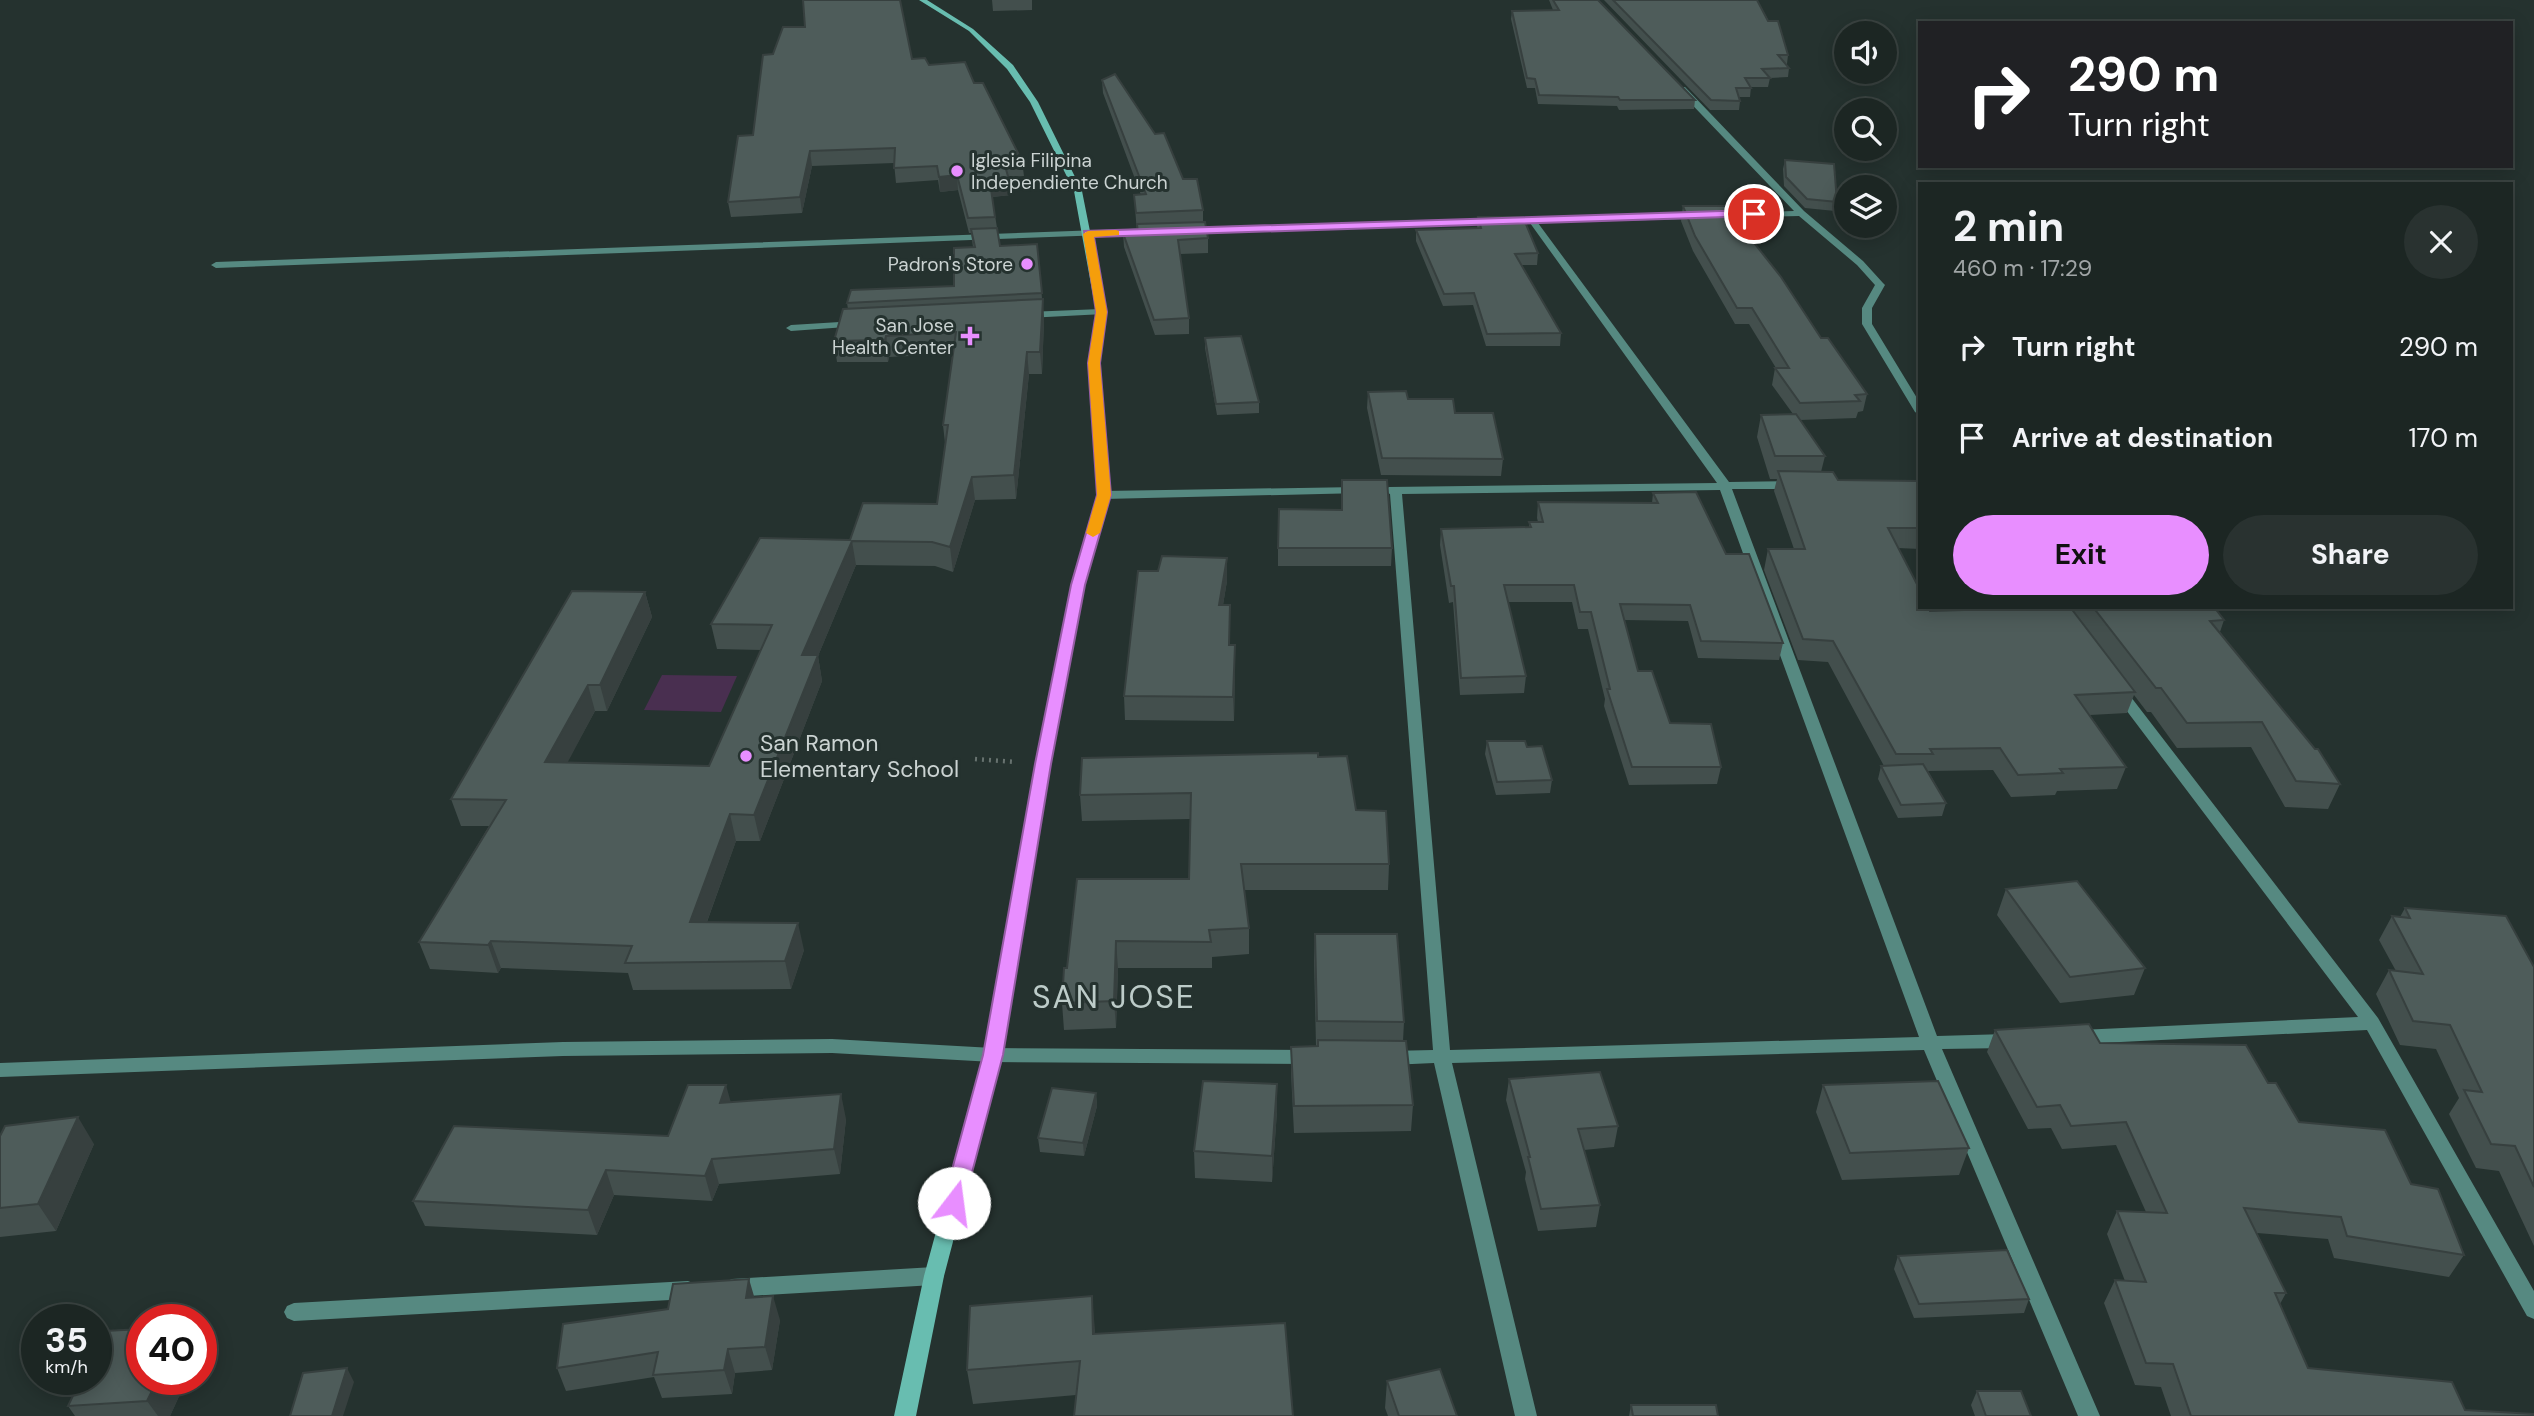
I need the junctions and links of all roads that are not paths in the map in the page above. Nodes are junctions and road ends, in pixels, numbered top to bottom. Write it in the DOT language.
graph roads {
  1 [pos="922,0"];
  2 [pos="1677,84"];
  3 [pos="1801,213"];
  4 [pos="1531,219"];
  5 [pos="1185,230"];
  6 [pos="1171,231"];
  7 [pos="1088,234"];
  8 [pos="216,265"];
  9 [pos="1101,312"];
  10 [pos="1020,316"];
  11 [pos="872,324"];
  12 [pos="791,328"];
  13 [pos="1918,409"];
  14 [pos="1724,484"];
  15 [pos="1808,485"];
  16 [pos="1368,491"];
  17 [pos="1104,495"];
  18 [pos="2106,673"];
  19 [pos="2372,1023"];
  20 [pos="2069,1038"];
  21 [pos="2027,1040"];
  22 [pos="1931,1045"];
  23 [pos="993,1055"];
  24 [pos="1333,1058"];
  25 [pos="1374,1058"];
  26 [pos="1442,1058"];
  27 [pos="0,1070"];
  28 [pos="934,1276"];
  29 [pos="2534,1310"];
  30 [pos="294,1312"];
  31 [pos="905,1416"];
  32 [pos="1526,1416"];
  33 [pos="2089,1416"];
  1 -- 7 [label="street"];
  2 -- 3 [label="street"];
  3 -- 4 [label="street"];
  3 -- 13 [label="street"];
  4 -- 5 [label="street"];
  4 -- 14 [label="street"];
  6 -- 7 [label="street"];
  7 -- 8 [label="street"];
  7 -- 9 [label="street"];
  9 -- 10 [label="street"];
  9 -- 17 [label="street"];
  11 -- 12 [label="street"];
  14 -- 15 [label="street"];
  14 -- 22 [label="street"];
  14 -- 26 [label="street"];
  16 -- 17 [label="street"];
  17 -- 23 [label="street"];
  18 -- 19 [label="street"];
  19 -- 20 [label="street"];
  19 -- 29 [label="street"];
  21 -- 22 [label="street"];
  22 -- 26 [label="street"];
  22 -- 33 [label="street"];
  23 -- 24 [label="street"];
  23 -- 27 [label="street"];
  23 -- 28 [label="street"];
  25 -- 26 [label="street"];
  26 -- 32 [label="street"];
  28 -- 30 [label="street"];
  28 -- 31 [label="street"];
}
